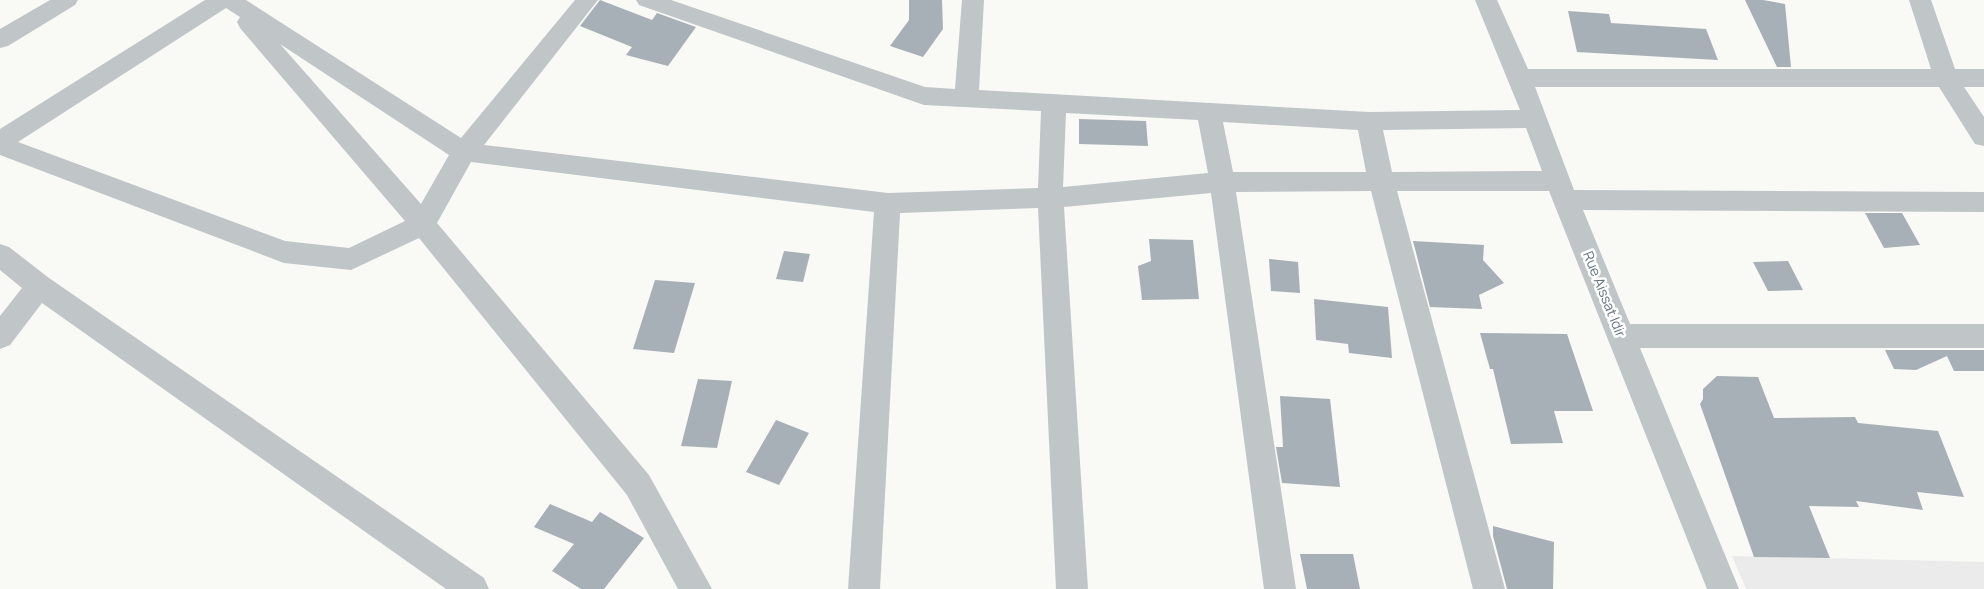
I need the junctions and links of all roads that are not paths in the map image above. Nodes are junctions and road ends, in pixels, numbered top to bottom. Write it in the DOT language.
graph roads {
  1 [pos="67,0"];
  2 [pos="222,0"];
  3 [pos="230,0"];
  4 [pos="587,0"];
  5 [pos="647,0"];
  6 [pos="973,0"];
  7 [pos="1486,0"];
  8 [pos="1920,0"];
  9 [pos="0,40"];
  10 [pos="1520,78"];
  11 [pos="1946,78"];
  12 [pos="1984,78"];
  13 [pos="966,99"];
  14 [pos="1054,104"];
  15 [pos="1209,113"];
  16 [pos="1535,120"];
  17 [pos="1369,121"];
  18 [pos="1984,136"];
  19 [pos="0,141"];
  20 [pos="0,145"];
  21 [pos="464,152"];
  22 [pos="1381,181"];
  23 [pos="1222,182"];
  24 [pos="1563,190"];
  25 [pos="1050,198"];
  26 [pos="1984,202"];
  27 [pos="888,203"];
  28 [pos="423,224"];
  29 [pos="0,255"];
  30 [pos="39,286"];
  31 [pos="1622,336"];
  32 [pos="1984,336"];
  33 [pos="0,337"];
  34 [pos="473,589"];
  35 [pos="696,589"];
  36 [pos="864,589"];
  37 [pos="1072,589"];
  38 [pos="1280,589"];
  39 [pos="1489,589"];
  40 [pos="1723,589"];
  1 -- 9 [label="street"];
  2 -- 19 [label="street"];
  3 -- 21 [label="street"];
  3 -- 28 [label="street"];
  4 -- 21 [label="street"];
  5 -- 13 [label="street"];
  6 -- 13 [label="street"];
  7 -- 10 [label="street, Rue Aissat Idir"];
  8 -- 11 [label="street"];
  10 -- 11 [label="street"];
  10 -- 16 [label="street, Rue Aissat Idir"];
  11 -- 12 [label="street"];
  11 -- 18 [label="street"];
  13 -- 14 [label="street"];
  14 -- 15 [label="street"];
  14 -- 25 [label="street"];
  15 -- 17 [label="street"];
  15 -- 23 [label="street"];
  16 -- 17 [label="street"];
  16 -- 24 [label="street, Rue Aissat Idir"];
  17 -- 22 [label="street"];
  20 -- 28 [label="street"];
  21 -- 27 [label="street"];
  21 -- 28 [label="street"];
  22 -- 23 [label="street"];
  22 -- 24 [label="street"];
  22 -- 39 [label="street"];
  23 -- 25 [label="street"];
  23 -- 38 [label="street"];
  24 -- 26 [label="street"];
  24 -- 31 [label="street, Rue Aissat Idir"];
  25 -- 27 [label="street"];
  25 -- 37 [label="street"];
  27 -- 36 [label="street"];
  28 -- 35 [label="street"];
  29 -- 30 [label="street"];
  30 -- 33 [label="street"];
  30 -- 34 [label="street"];
  31 -- 32 [label="street"];
  31 -- 40 [label="street, Rue Aissat Idir"];
}
